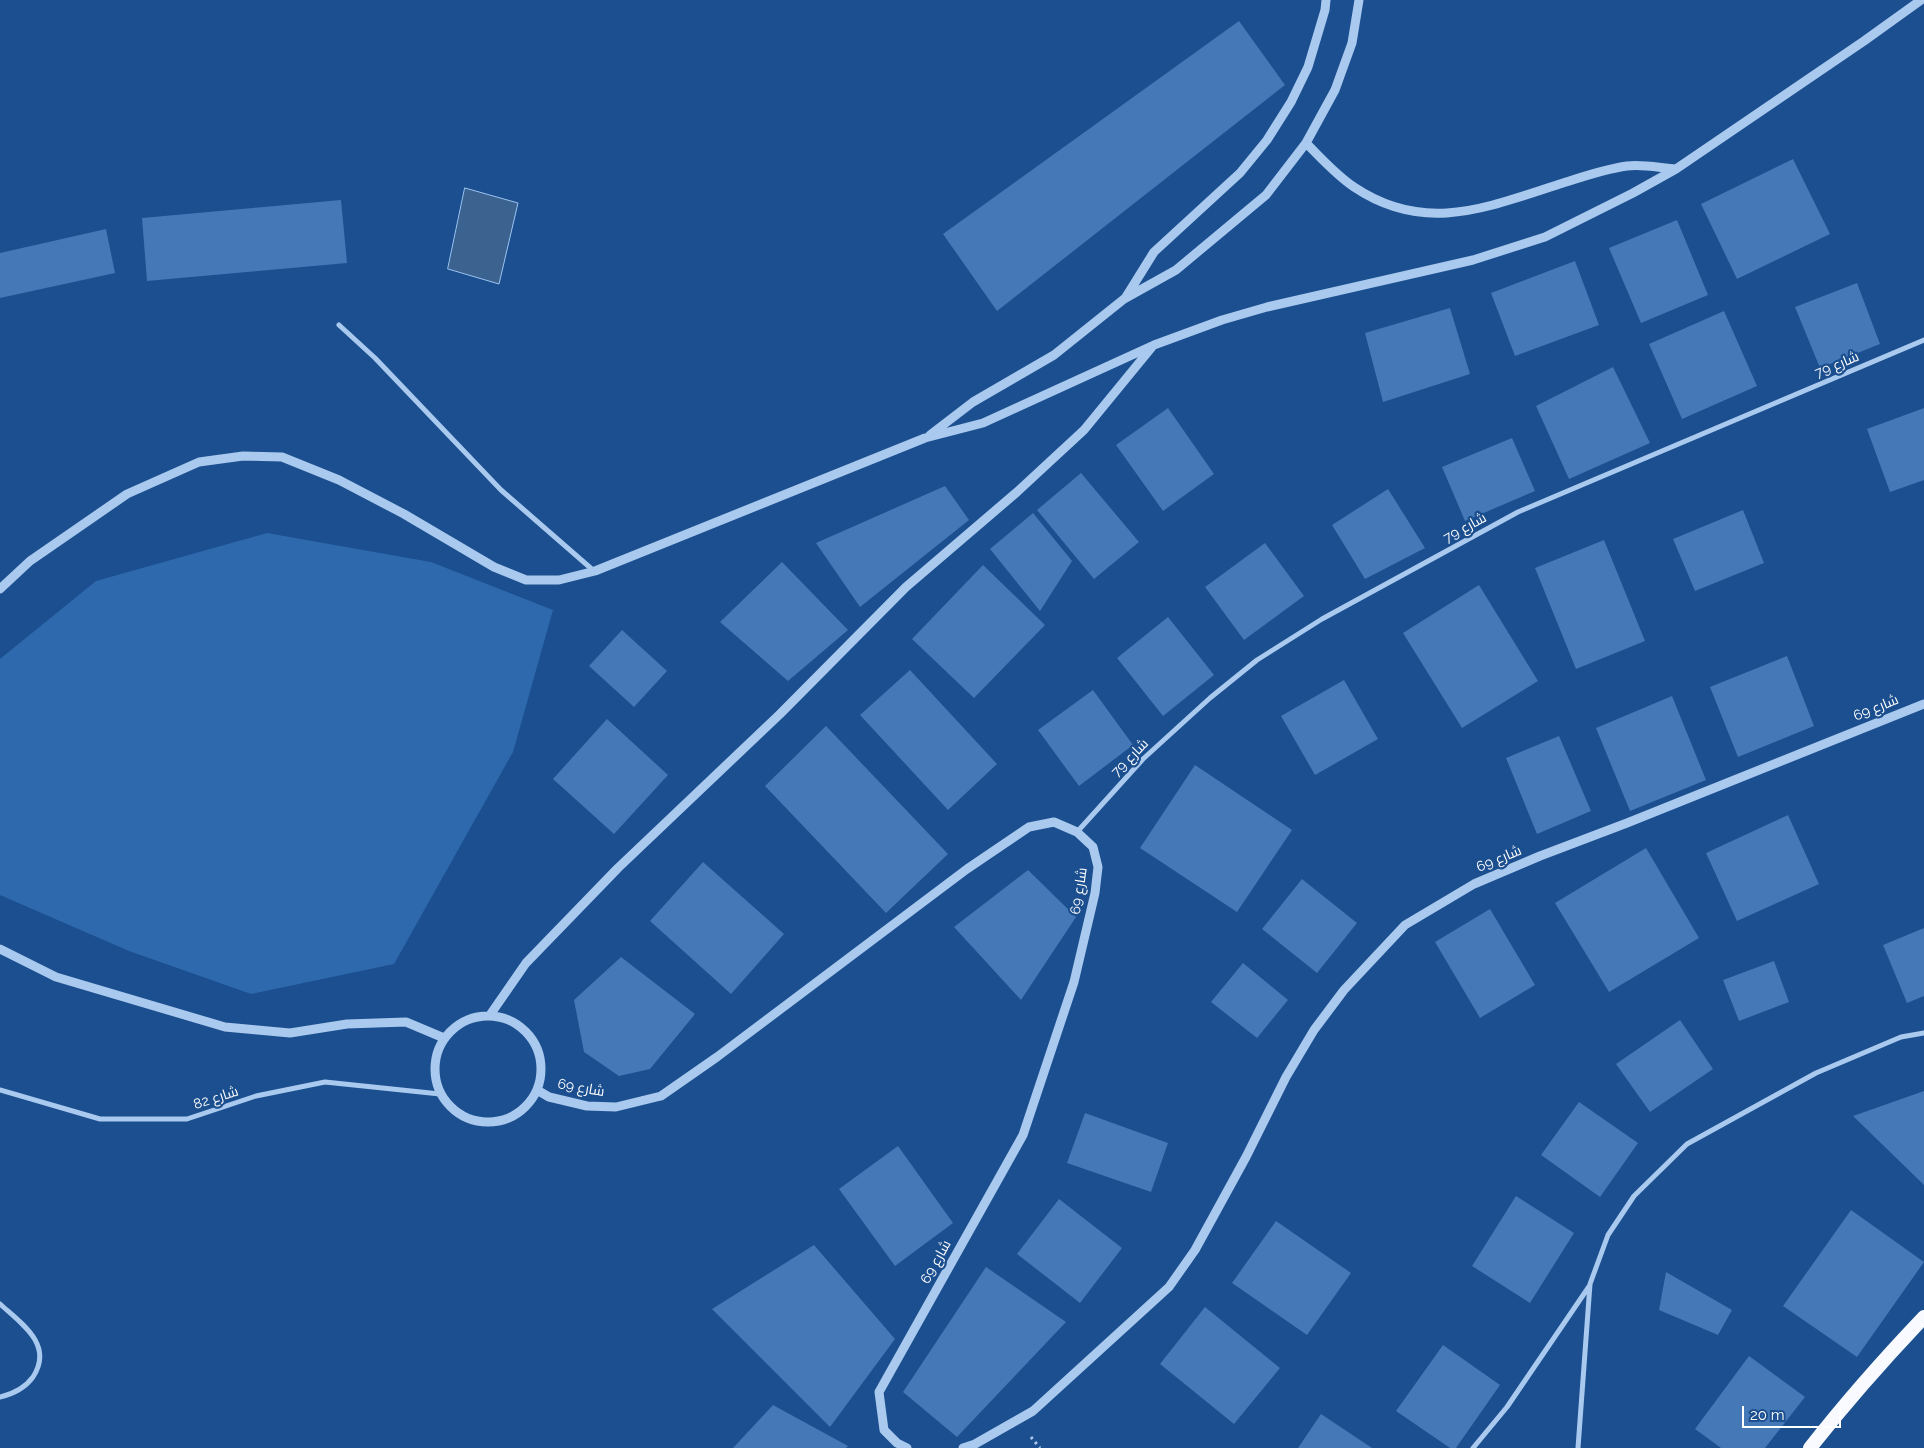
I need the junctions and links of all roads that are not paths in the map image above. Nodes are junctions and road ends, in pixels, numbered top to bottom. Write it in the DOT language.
graph roads {
  1 [pos="1326,0"];
  2 [pos="1359,0"];
  3 [pos="1921,0"];
  4 [pos="1306,143"];
  5 [pos="1676,169"];
  6 [pos="1124,300"];
  7 [pos="339,325"];
  8 [pos="1924,340"];
  9 [pos="1154,345"];
  10 [pos="925,438"];
  11 [pos="595,571"];
  12 [pos="0,589"];
  13 [pos="1924,704"];
  14 [pos="1077,832"];
  15 [pos="0,949"];
  16 [pos="490,1016"];
  17 [pos="1924,1033"];
  18 [pos="444,1038"];
  19 [pos="0,1090"];
  20 [pos="537,1090"];
  21 [pos="440,1094"];
  22 [pos="1590,1284"];
  23 [pos="0,1304"];
  24 [pos="1924,1317"];
  25 [pos="0,1396"];
  26 [pos="907,1448"];
  27 [pos="963,1448"];
  28 [pos="1473,1448"];
  29 [pos="1578,1448"];
  30 [pos="1810,1448"];
  1 -- 6 [label="street"];
  2 -- 4 [label="street"];
  3 -- 5 [label="street"];
  4 -- 5 [label="street"];
  4 -- 6 [label="street"];
  5 -- 9 [label="street"];
  6 -- 10 [label="street"];
  7 -- 11 [label="street"];
  8 -- 14 [label="street, شارع 79"];
  9 -- 10 [label="street"];
  9 -- 16 [label="street"];
  10 -- 11 [label="street"];
  11 -- 12 [label="street"];
  13 -- 27 [label="street, شارع 69"];
  14 -- 20 [label="street, شارع 69"];
  14 -- 26 [label="street, شارع 69"];
  15 -- 18 [label="street"];
  16 -- 18 [label="street"];
  16 -- 20 [label="street"];
  17 -- 22 [label="street"];
  18 -- 21 [label="street"];
  19 -- 21 [label="street, شارع 82"];
  20 -- 21 [label="street"];
  22 -- 28 [label="street"];
  22 -- 29 [label="street"];
  23 -- 25 [label="street"];
  24 -- 30 [label="highway"];
}
